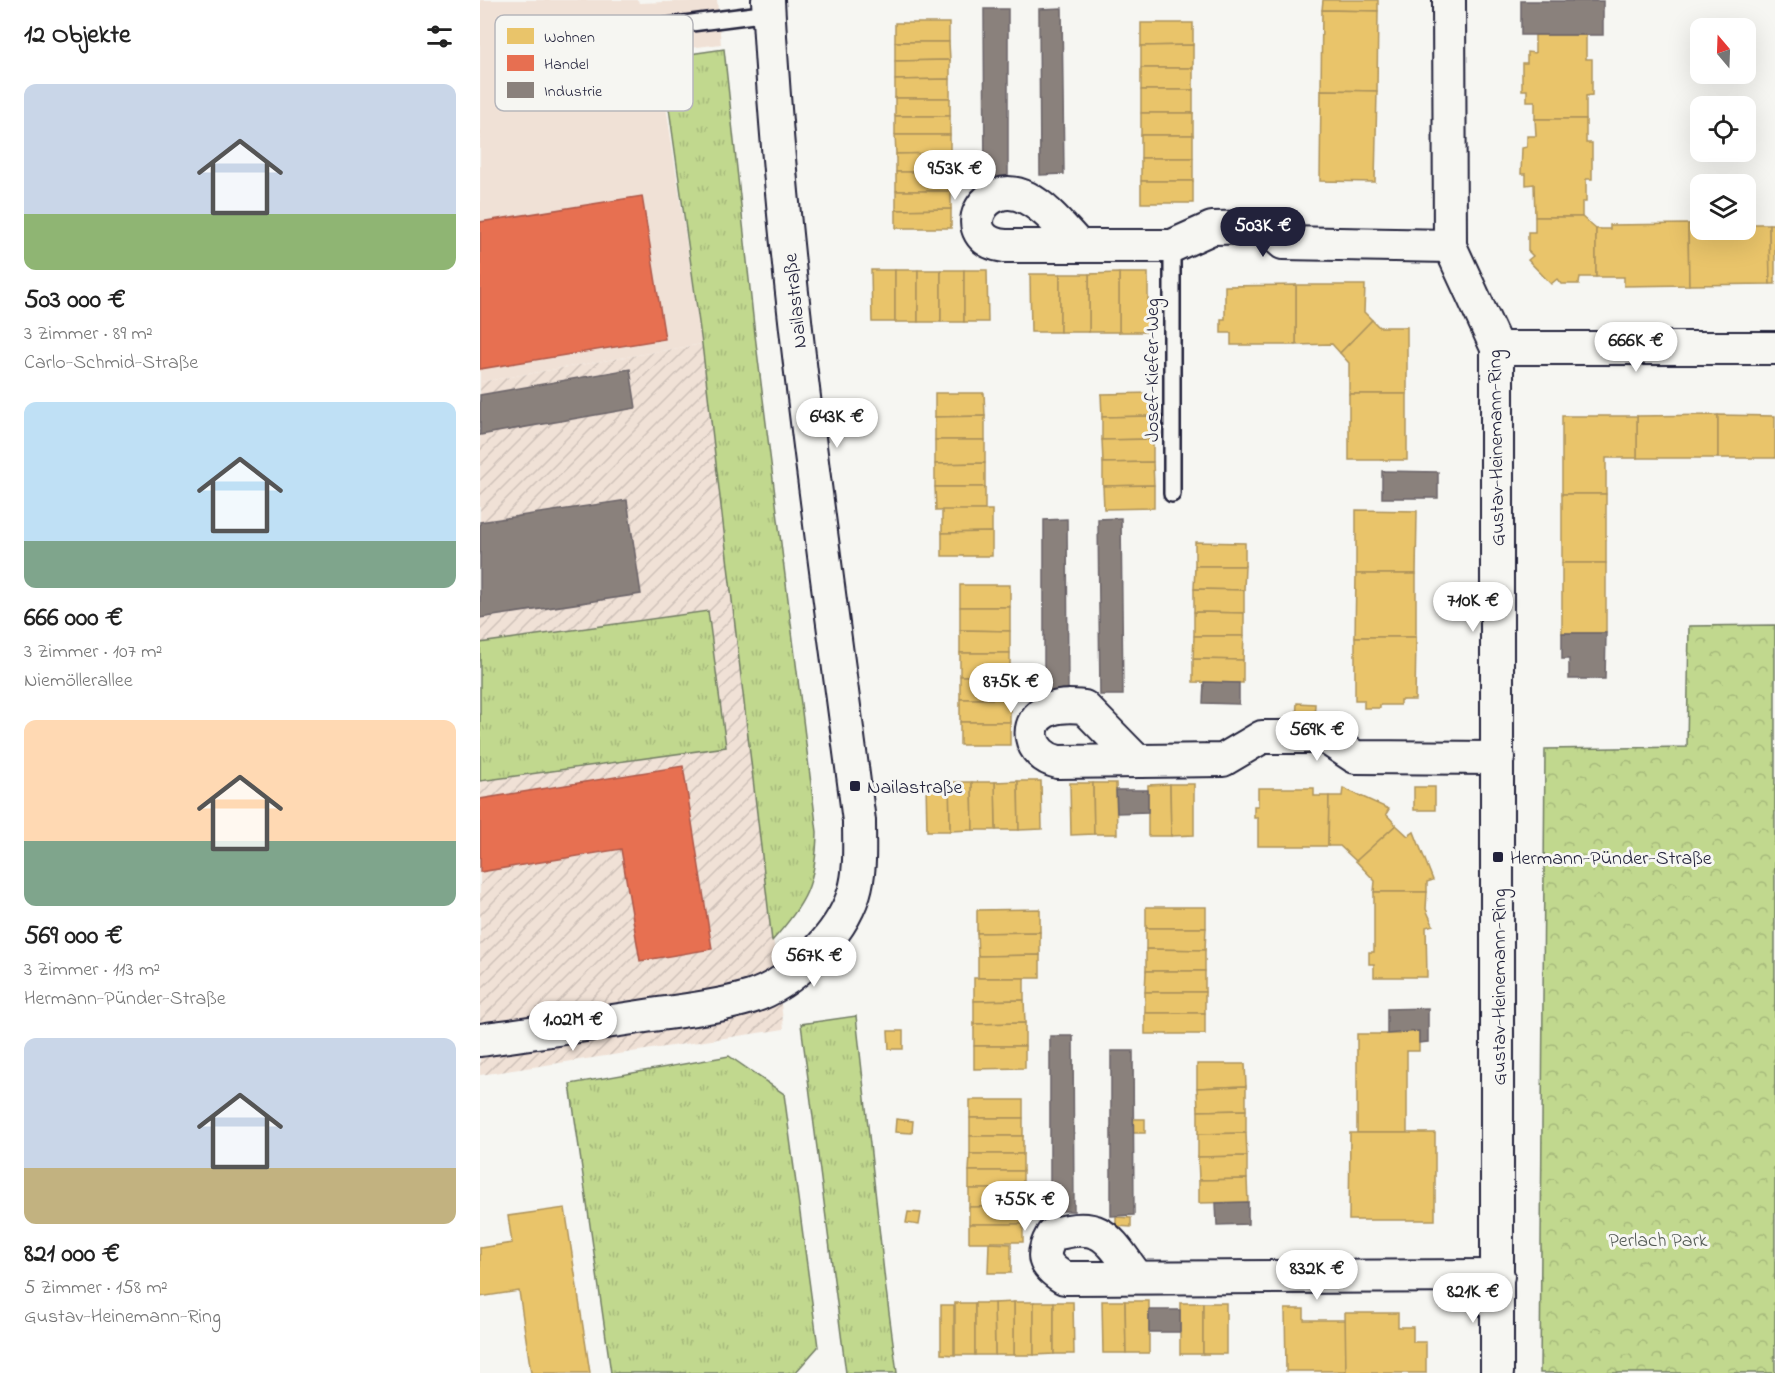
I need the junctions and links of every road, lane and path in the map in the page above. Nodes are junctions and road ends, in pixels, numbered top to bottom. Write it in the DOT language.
graph roads {
  1 [pos="1449,0"];
  2 [pos="769,7"];
  3 [pos="693,20"];
  4 [pos="1079,246"];
  5 [pos="1172,246"];
  6 [pos="1450,246"];
  7 [pos="1497,348"];
  8 [pos="1775,348"];
  9 [pos="1172,494"];
  10 [pos="1498,758"];
  11 [pos="1137,761"];
  12 [pos="480,1040"];
  13 [pos="1498,1276"];
  14 [pos="1137,1277"];
  15 [pos="1497,1373"];
  1 -- 6 [label="street, Gustav-Heinemann-Ring"];
  2 -- 3 [label="lane"];
  2 -- 12 [label="street, Nailastraße"];
  4 -- 5 [label="street"];
  5 -- 6 [label="street"];
  5 -- 9 [label="lane, Josef-Kiefer-Weg"];
  6 -- 7 [label="street, Gustav-Heinemann-Ring"];
  7 -- 8 [label="street"];
  7 -- 10 [label="street, Gustav-Heinemann-Ring"];
  10 -- 11 [label="street"];
  10 -- 13 [label="street, Gustav-Heinemann-Ring"];
  13 -- 14 [label="street"];
  13 -- 15 [label="street, Gustav-Heinemann-Ring"];
}
